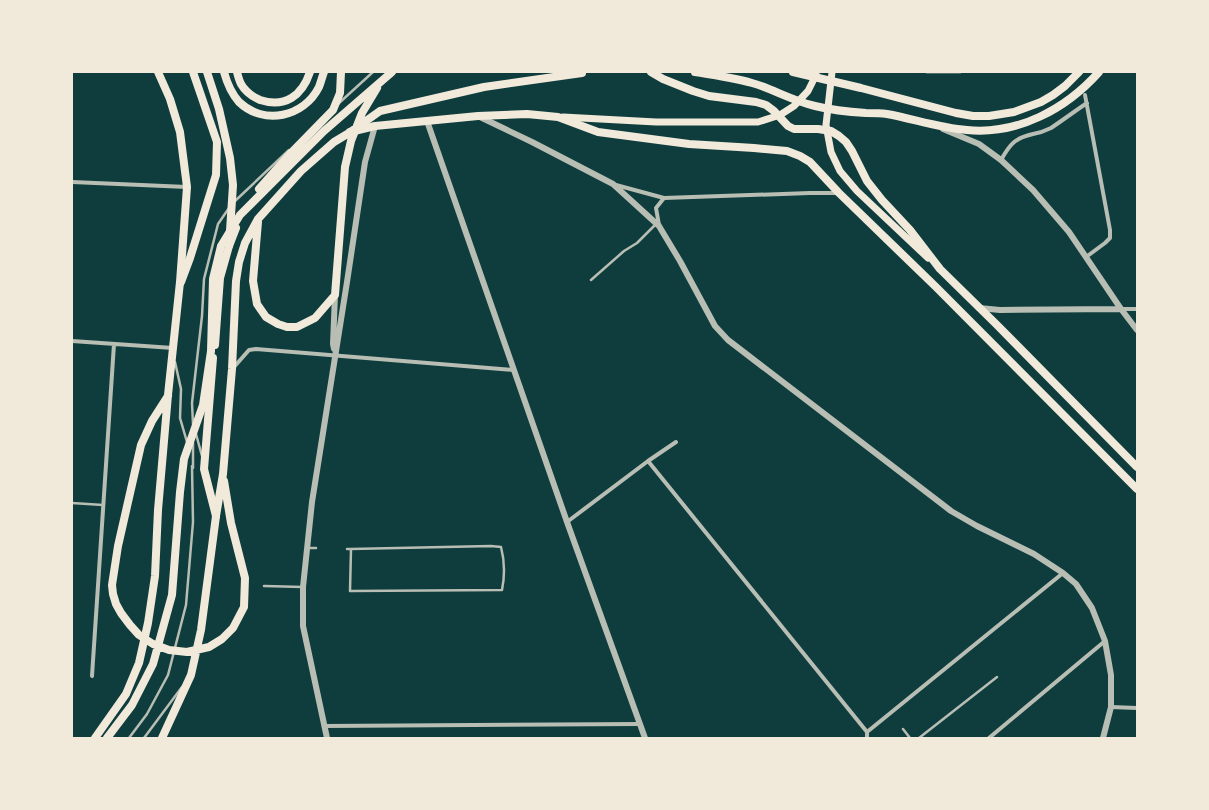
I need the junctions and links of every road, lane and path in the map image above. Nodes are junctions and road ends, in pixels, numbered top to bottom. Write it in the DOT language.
graph roads {
  1 [pos="158,72"];
  2 [pos="193,72"];
  3 [pos="207,72"];
  4 [pos="224,72"];
  5 [pos="237,72"];
  6 [pos="310,72"];
  7 [pos="324,72"];
  8 [pos="341,72"];
  9 [pos="373,72"];
  10 [pos="392,72"];
  11 [pos="574,72"];
  12 [pos="582,72"];
  13 [pos="586,72"];
  14 [pos="651,72"];
  15 [pos="695,72"];
  16 [pos="793,72"];
  17 [pos="816,72"];
  18 [pos="832,72"];
  19 [pos="1079,72"];
  20 [pos="1099,72"];
  21 [pos="381,82"];
  22 [pos="1085,95"];
  23 [pos="1087,102"];
  24 [pos="478,116"];
  25 [pos="558,117"];
  26 [pos="428,121"];
  27 [pos="934,125"];
  28 [pos="375,126"];
  29 [pos="350,133"];
  30 [pos="1001,160"];
  31 [pos="72,182"];
  32 [pos="613,184"];
  33 [pos="187,187"];
  34 [pos="839,193"];
  35 [pos="664,198"];
  36 [pos="258,219"];
  37 [pos="658,225"];
  38 [pos="229,246"];
  39 [pos="1086,257"];
  40 [pos="940,269"];
  41 [pos="591,280"];
  42 [pos="180,282"];
  43 [pos="335,295"];
  44 [pos="979,308"];
  45 [pos="1121,309"];
  46 [pos="1137,309"];
  47 [pos="1137,330"];
  48 [pos="72,341"];
  49 [pos="114,344"];
  50 [pos="174,352"];
  51 [pos="335,356"];
  52 [pos="232,369"];
  53 [pos="514,370"];
  54 [pos="168,395"];
  55 [pos="193,422"];
  56 [pos="676,442"];
  57 [pos="648,461"];
  58 [pos="1137,467"];
  59 [pos="193,468"];
  60 [pos="204,468"];
  61 [pos="223,474"];
  62 [pos="1137,489"];
  63 [pos="72,502"];
  64 [pos="103,506"];
  65 [pos="216,516"];
  66 [pos="567,522"];
  67 [pos="307,548"];
  68 [pos="316,548"];
  69 [pos="349,549"];
  70 [pos="1063,573"];
  71 [pos="264,586"];
  72 [pos="303,587"];
  73 [pos="1106,641"];
  74 [pos="191,675"];
  75 [pos="92,676"];
  76 [pos="997,677"];
  77 [pos="1111,707"];
  78 [pos="1137,708"];
  79 [pos="640,724"];
  80 [pos="324,726"];
  81 [pos="903,729"];
  82 [pos="867,732"];
  83 [pos="96,736"];
  84 [pos="90,738"];
  85 [pos="107,738"];
  86 [pos="129,738"];
  87 [pos="144,738"];
  88 [pos="162,738"];
  89 [pos="327,738"];
  90 [pos="645,738"];
  91 [pos="867,738"];
  92 [pos="910,738"];
  93 [pos="919,738"];
  94 [pos="989,738"];
  95 [pos="1103,738"];
  1 -- 33 [label="main road"];
  2 -- 42 [label="main road"];
  3 -- 38 [label="main road"];
  4 -- 7 [label="main road"];
  5 -- 6 [label="main road"];
  8 -- 38 [label="main road"];
  9 -- 55 [label="lane"];
  10 -- 21 [label="main road"];
  11 -- 12 [label="main road"];
  12 -- 13 [label="main road"];
  12 -- 29 [label="main road"];
  14 -- 40 [label="main road"];
  15 -- 27 [label="main road"];
  16 -- 19 [label="main road"];
  17 -- 25 [label="main road"];
  18 -- 40 [label="main road"];
  20 -- 27 [label="main road"];
  21 -- 43 [label="main road"];
  21 -- 85 [label="main road"];
  22 -- 23 [label="street"];
  23 -- 30 [label="street"];
  23 -- 39 [label="street"];
  24 -- 25 [label="main road"];
  24 -- 26 [label="main road"];
  24 -- 32 [label="street"];
  25 -- 34 [label="main road"];
  26 -- 28 [label="main road"];
  26 -- 53 [label="street"];
  27 -- 30 [label="street"];
  28 -- 29 [label="main road"];
  28 -- 51 [label="street"];
  29 -- 36 [label="main road"];
  30 -- 39 [label="street"];
  31 -- 33 [label="street"];
  32 -- 35 [label="street"];
  32 -- 37 [label="street"];
  33 -- 42 [label="main road"];
  34 -- 35 [label="street"];
  34 -- 62 [label="main road"];
  35 -- 37 [label="street"];
  36 -- 43 [label="main road"];
  36 -- 52 [label="main road"];
  37 -- 41 [label="lane"];
  37 -- 70 [label="street"];
  38 -- 60 [label="main road"];
  39 -- 45 [label="street"];
  40 -- 44 [label="main road"];
  42 -- 50 [label="main road"];
  43 -- 51 [label="street"];
  44 -- 45 [label="street"];
  44 -- 58 [label="main road"];
  45 -- 46 [label="street"];
  45 -- 47 [label="street"];
  48 -- 49 [label="street"];
  49 -- 50 [label="street"];
  49 -- 64 [label="street"];
  50 -- 54 [label="main road"];
  50 -- 59 [label="lane"];
  51 -- 52 [label="street"];
  51 -- 53 [label="street"];
  51 -- 67 [label="street"];
  52 -- 61 [label="main road"];
  53 -- 66 [label="street"];
  54 -- 61 [label="main road"];
  54 -- 83 [label="main road"];
  55 -- 59 [label="lane"];
  55 -- 60 [label="lane"];
  56 -- 57 [label="street"];
  57 -- 66 [label="street"];
  57 -- 82 [label="street"];
  59 -- 86 [label="lane"];
  60 -- 65 [label="main road"];
  61 -- 65 [label="main road"];
  63 -- 64 [label="lane"];
  64 -- 75 [label="street"];
  65 -- 74 [label="main road"];
  66 -- 79 [label="street"];
  67 -- 68 [label="lane"];
  67 -- 72 [label="street"];
  69 -- 69 [label="lane"];
  70 -- 73 [label="street"];
  70 -- 82 [label="street"];
  71 -- 72 [label="lane"];
  72 -- 80 [label="street"];
  73 -- 77 [label="street"];
  73 -- 94 [label="street"];
  74 -- 87 [label="lane"];
  74 -- 88 [label="main road"];
  76 -- 93 [label="lane"];
  77 -- 78 [label="street"];
  77 -- 95 [label="street"];
  79 -- 80 [label="street"];
  79 -- 90 [label="street"];
  80 -- 89 [label="street"];
  81 -- 92 [label="lane"];
  82 -- 91 [label="street"];
  83 -- 84 [label="street"];
}
